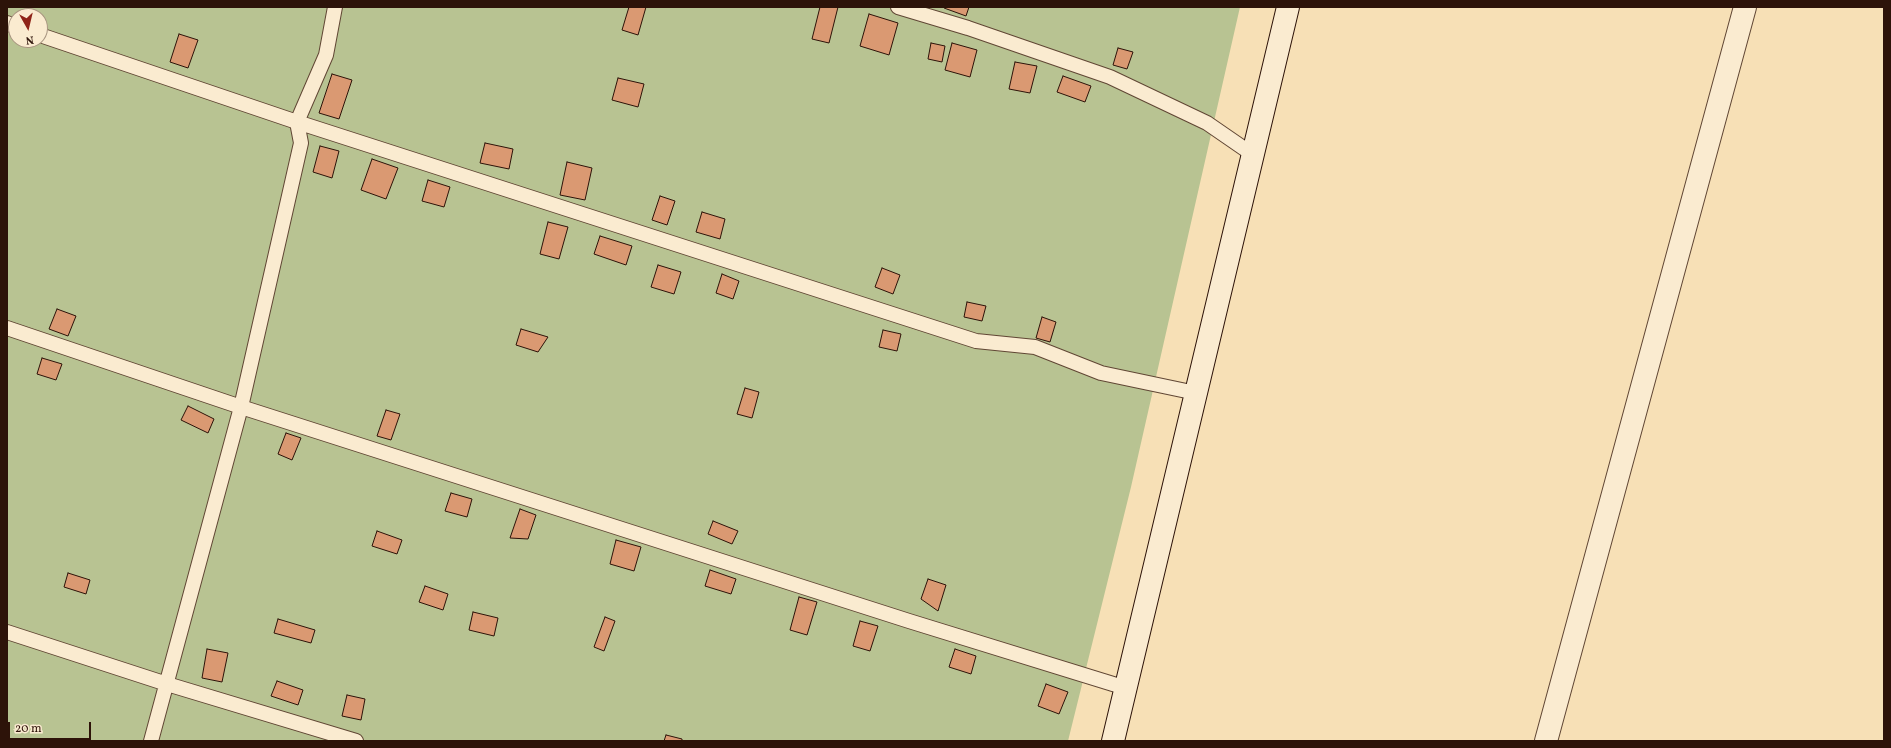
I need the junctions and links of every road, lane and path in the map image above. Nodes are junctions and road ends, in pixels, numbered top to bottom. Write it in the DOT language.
graph roads {
  1 [pos="335,7"];
  2 [pos="898,7"];
  3 [pos="1288,7"];
  4 [pos="1745,7"];
  5 [pos="48,38"];
  6 [pos="297,122"];
  7 [pos="1252,154"];
  8 [pos="7,328"];
  9 [pos="1196,393"];
  10 [pos="241,407"];
  11 [pos="7,632"];
  12 [pos="167,684"];
  13 [pos="1126,688"];
  14 [pos="151,741"];
  15 [pos="356,741"];
  16 [pos="1113,741"];
  17 [pos="1546,741"];
  1 -- 6 [label="lane"];
  2 -- 7 [label="lane"];
  3 -- 7 [label="main road"];
  4 -- 17 [label="main road"];
  5 -- 6 [label="lane"];
  6 -- 9 [label="lane"];
  6 -- 10 [label="lane"];
  7 -- 9 [label="main road"];
  8 -- 10 [label="lane"];
  9 -- 13 [label="main road"];
  10 -- 12 [label="lane"];
  10 -- 13 [label="lane"];
  11 -- 12 [label="lane"];
  12 -- 14 [label="lane"];
  12 -- 15 [label="lane"];
  13 -- 16 [label="main road"];
}
